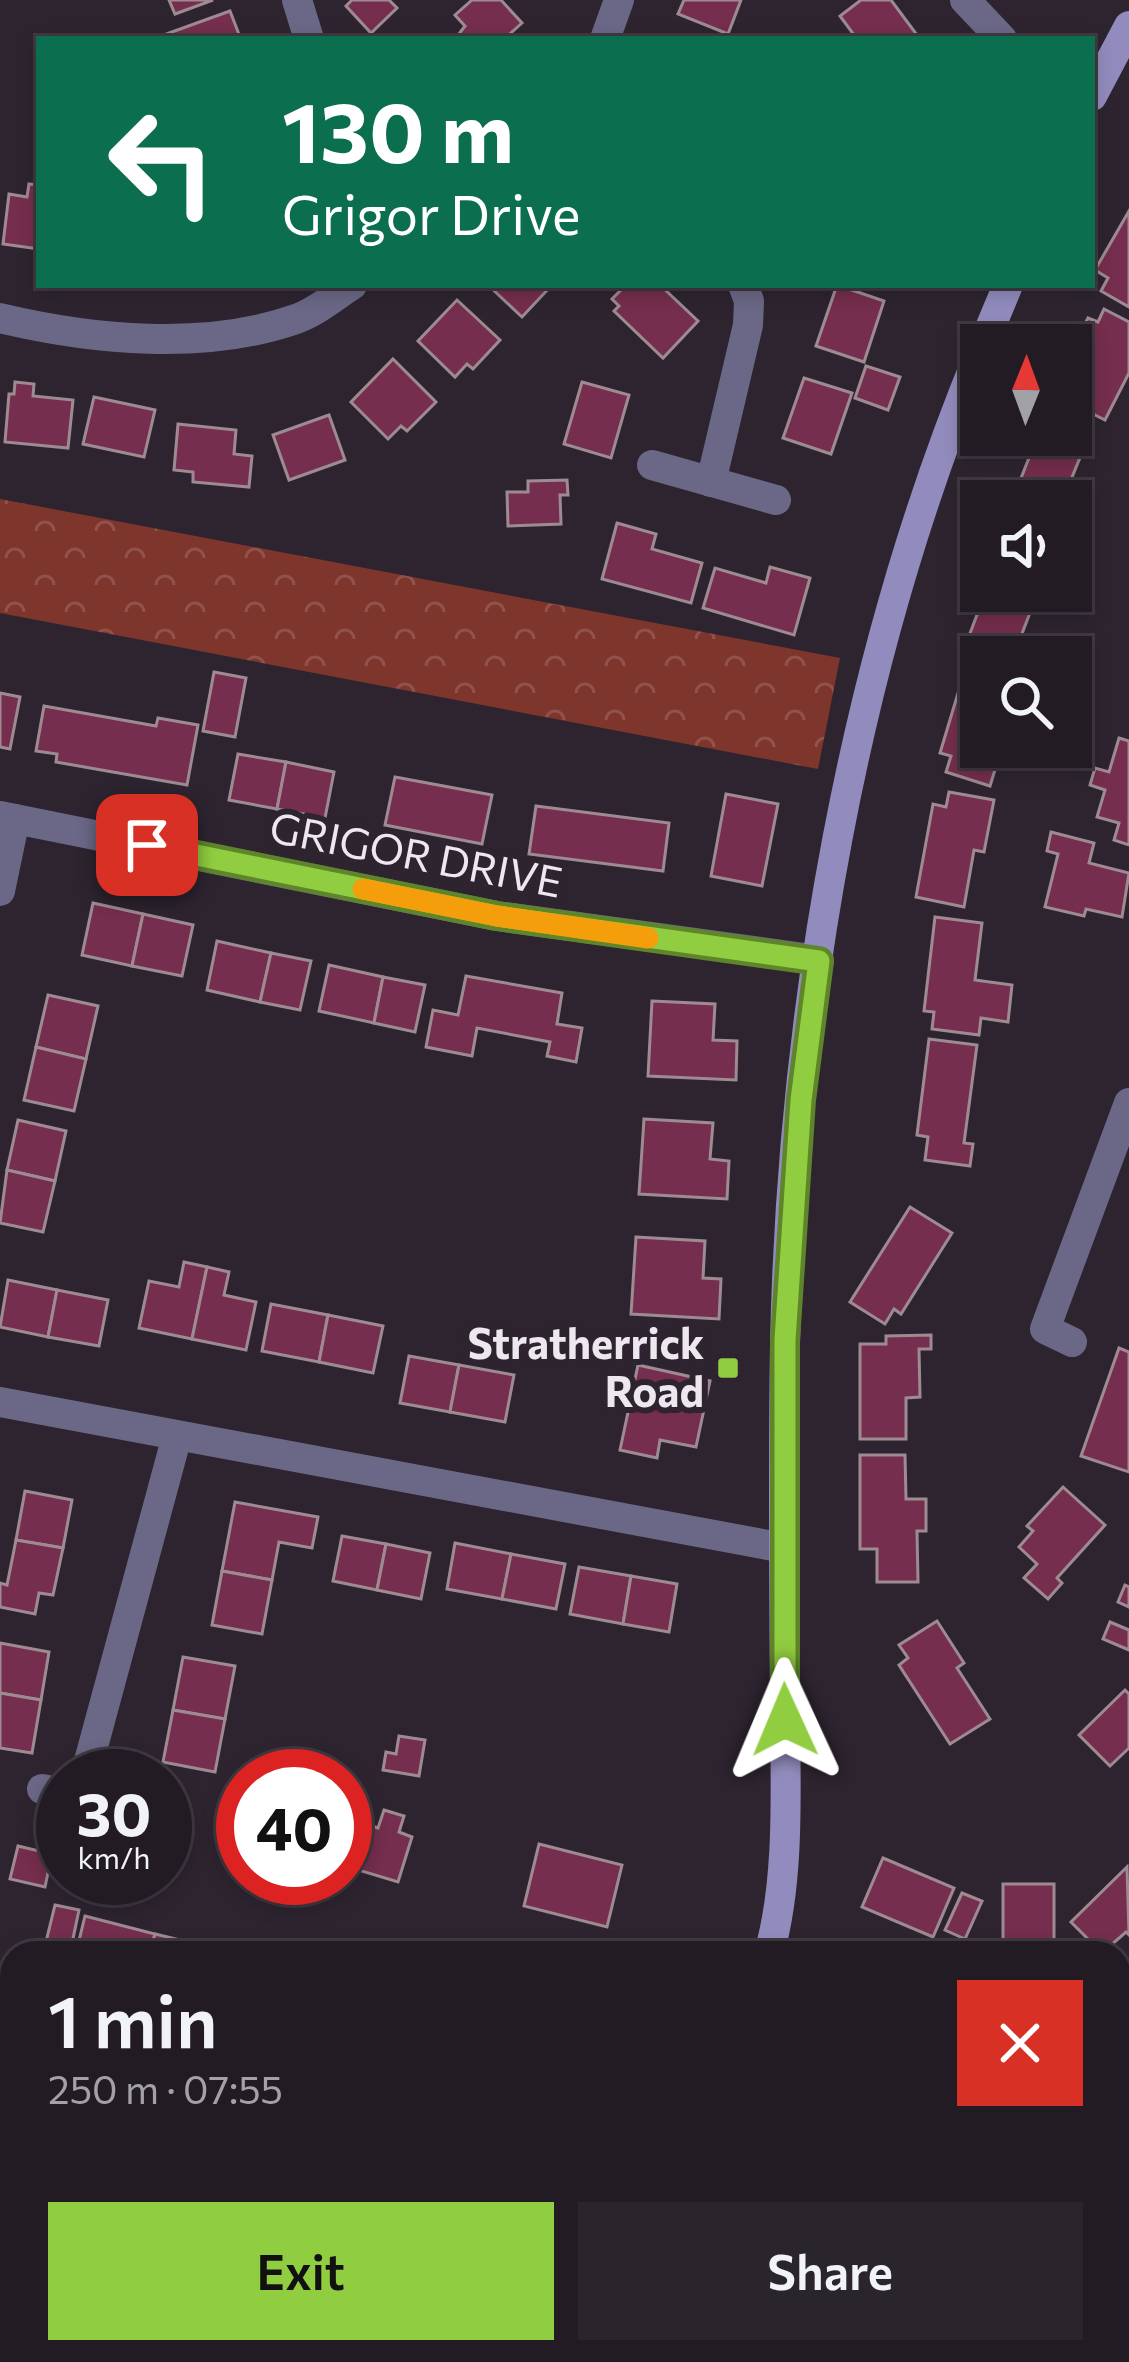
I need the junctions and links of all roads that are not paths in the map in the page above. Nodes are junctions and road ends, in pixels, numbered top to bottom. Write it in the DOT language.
graph roads {
  1 [pos="297,0"];
  2 [pos="619,0"];
  3 [pos="965,0"];
  4 [pos="1129,26"];
  5 [pos="308,36"];
  6 [pos="606,36"];
  7 [pos="999,36"];
  8 [pos="1095,88"];
  9 [pos="347,288"];
  10 [pos="744,288"];
  11 [pos="1007,288"];
  12 [pos="0,318"];
  13 [pos="992,324"];
  14 [pos="960,407"];
  15 [pos="652,465"];
  16 [pos="711,482"];
  17 [pos="776,500"];
  18 [pos="8,818"];
  19 [pos="0,891"];
  20 [pos="819,961"];
  21 [pos="1129,1103"];
  22 [pos="1072,1342"];
  23 [pos="0,1402"];
  24 [pos="177,1436"];
  25 [pos="784,1549"];
  26 [pos="92,1749"];
  27 [pos="778,1941"];
  1 -- 5 [label="street"];
  2 -- 6 [label="street"];
  3 -- 7 [label="street"];
  4 -- 8 [label="street"];
  9 -- 12 [label="street"];
  10 -- 16 [label="street"];
  11 -- 13 [label="street"];
  14 -- 20 [label="street"];
  15 -- 16 [label="street"];
  16 -- 17 [label="street"];
  18 -- 19 [label="street"];
  18 -- 20 [label="street, GRIGOR DRIVE"];
  20 -- 25 [label="street"];
  21 -- 22 [label="street"];
  23 -- 24 [label="street"];
  24 -- 25 [label="street"];
  24 -- 26 [label="street"];
  25 -- 27 [label="street"];
}
